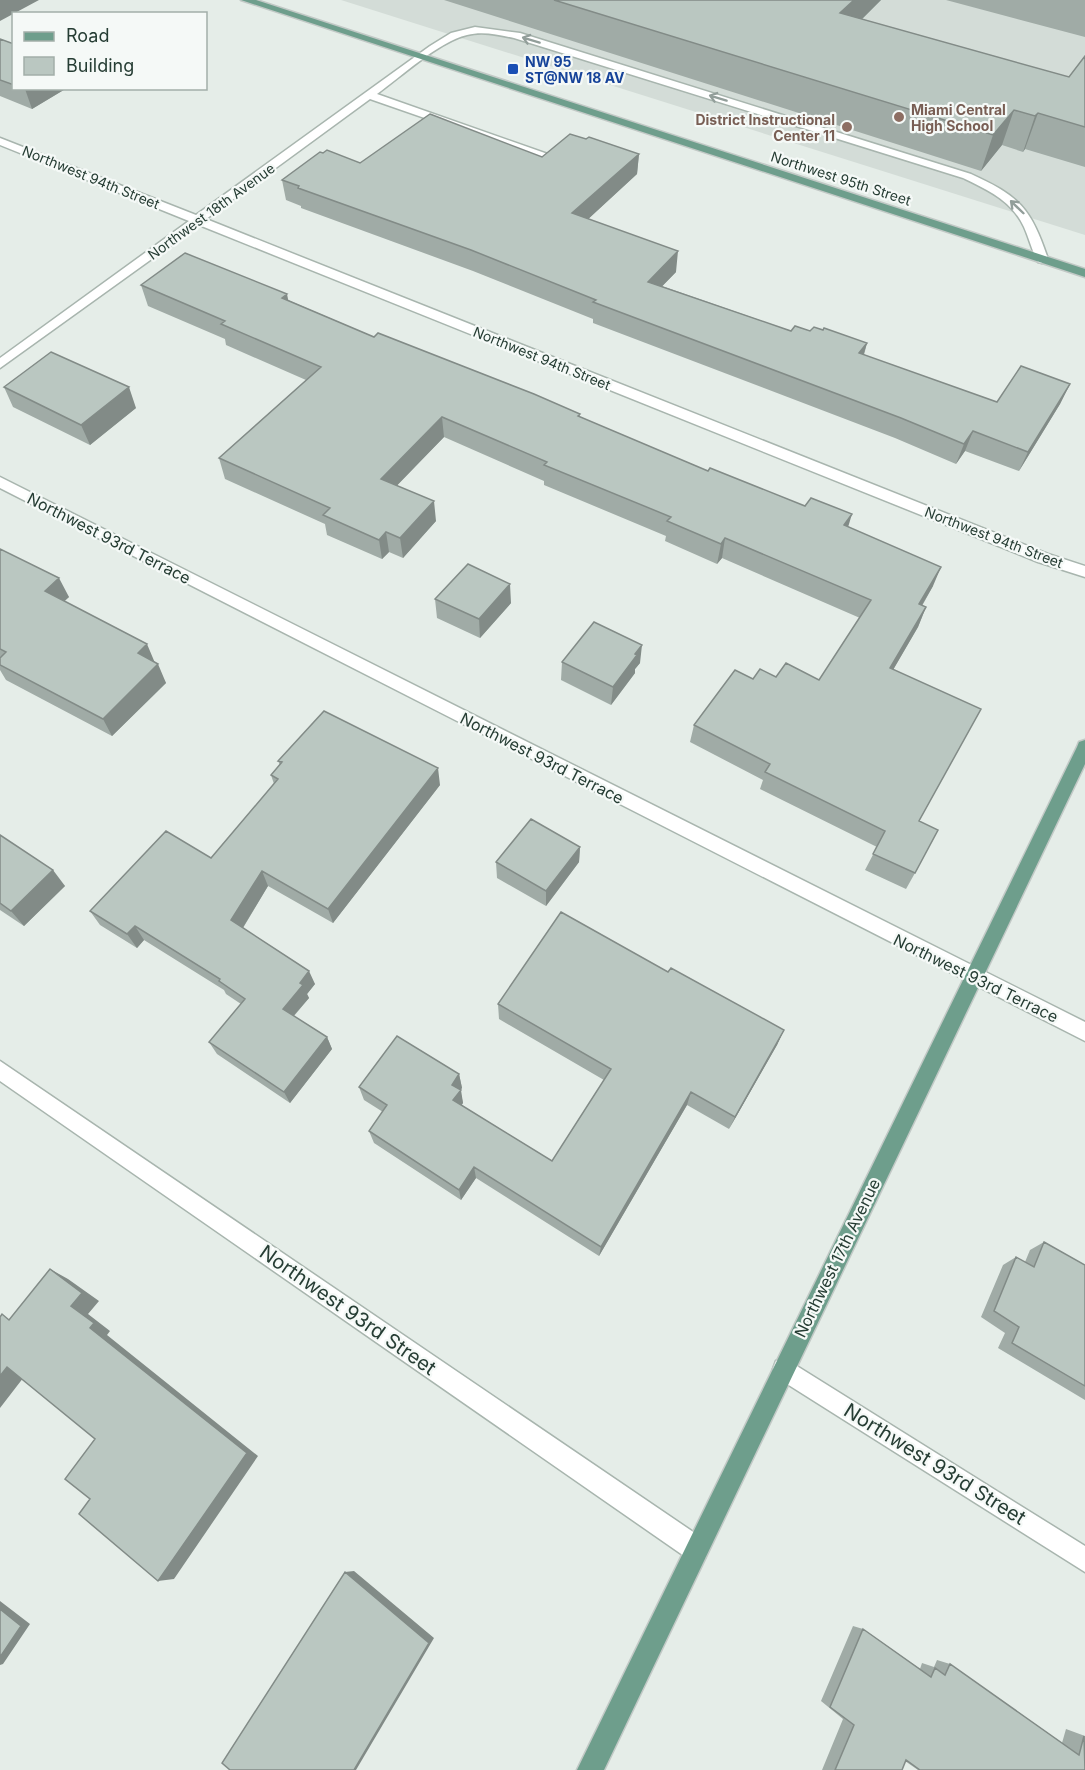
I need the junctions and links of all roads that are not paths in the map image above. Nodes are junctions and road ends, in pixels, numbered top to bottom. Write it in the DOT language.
graph roads {
  1 [pos="246,0"];
  2 [pos="421,57"];
  3 [pos="369,95"];
  4 [pos="0,141"];
  5 [pos="555,160"];
  6 [pos="200,220"];
  7 [pos="1042,259"];
  8 [pos="1085,273"];
  9 [pos="0,364"];
  10 [pos="0,482"];
  11 [pos="1085,572"];
  12 [pos="1085,747"];
  13 [pos="974,977"];
  14 [pos="1085,1032"];
  15 [pos="0,1070"];
  16 [pos="784,1369"];
  17 [pos="696,1550"];
  18 [pos="1085,1560"];
  19 [pos="590,1770"];
  1 -- 2 [label="main road, Northwest 95th Street"];
  2 -- 3 [label="street, Northwest 18th Avenue"];
  2 -- 7 [label="main road, Northwest 95th Street"];
  7 -- 2 [label="street, Northwest 18th Avenue, one-way"];
  3 -- 5 [label="street"];
  3 -- 6 [label="street, Northwest 18th Avenue"];
  4 -- 6 [label="street, Northwest 94th Street"];
  6 -- 9 [label="street, Northwest 18th Avenue"];
  6 -- 11 [label="street, Northwest 94th Street"];
  7 -- 8 [label="main road, Northwest 95th Street"];
  10 -- 13 [label="street, Northwest 93rd Terrace"];
  12 -- 13 [label="main road, Northwest 17th Avenue"];
  13 -- 14 [label="street, Northwest 93rd Terrace"];
  13 -- 16 [label="main road, Northwest 17th Avenue"];
  15 -- 17 [label="street, Northwest 93rd Street"];
  16 -- 17 [label="main road, Northwest 17th Avenue"];
  16 -- 18 [label="street, Northwest 93rd Street"];
  17 -- 19 [label="main road, Northwest 17th Avenue"];
}
